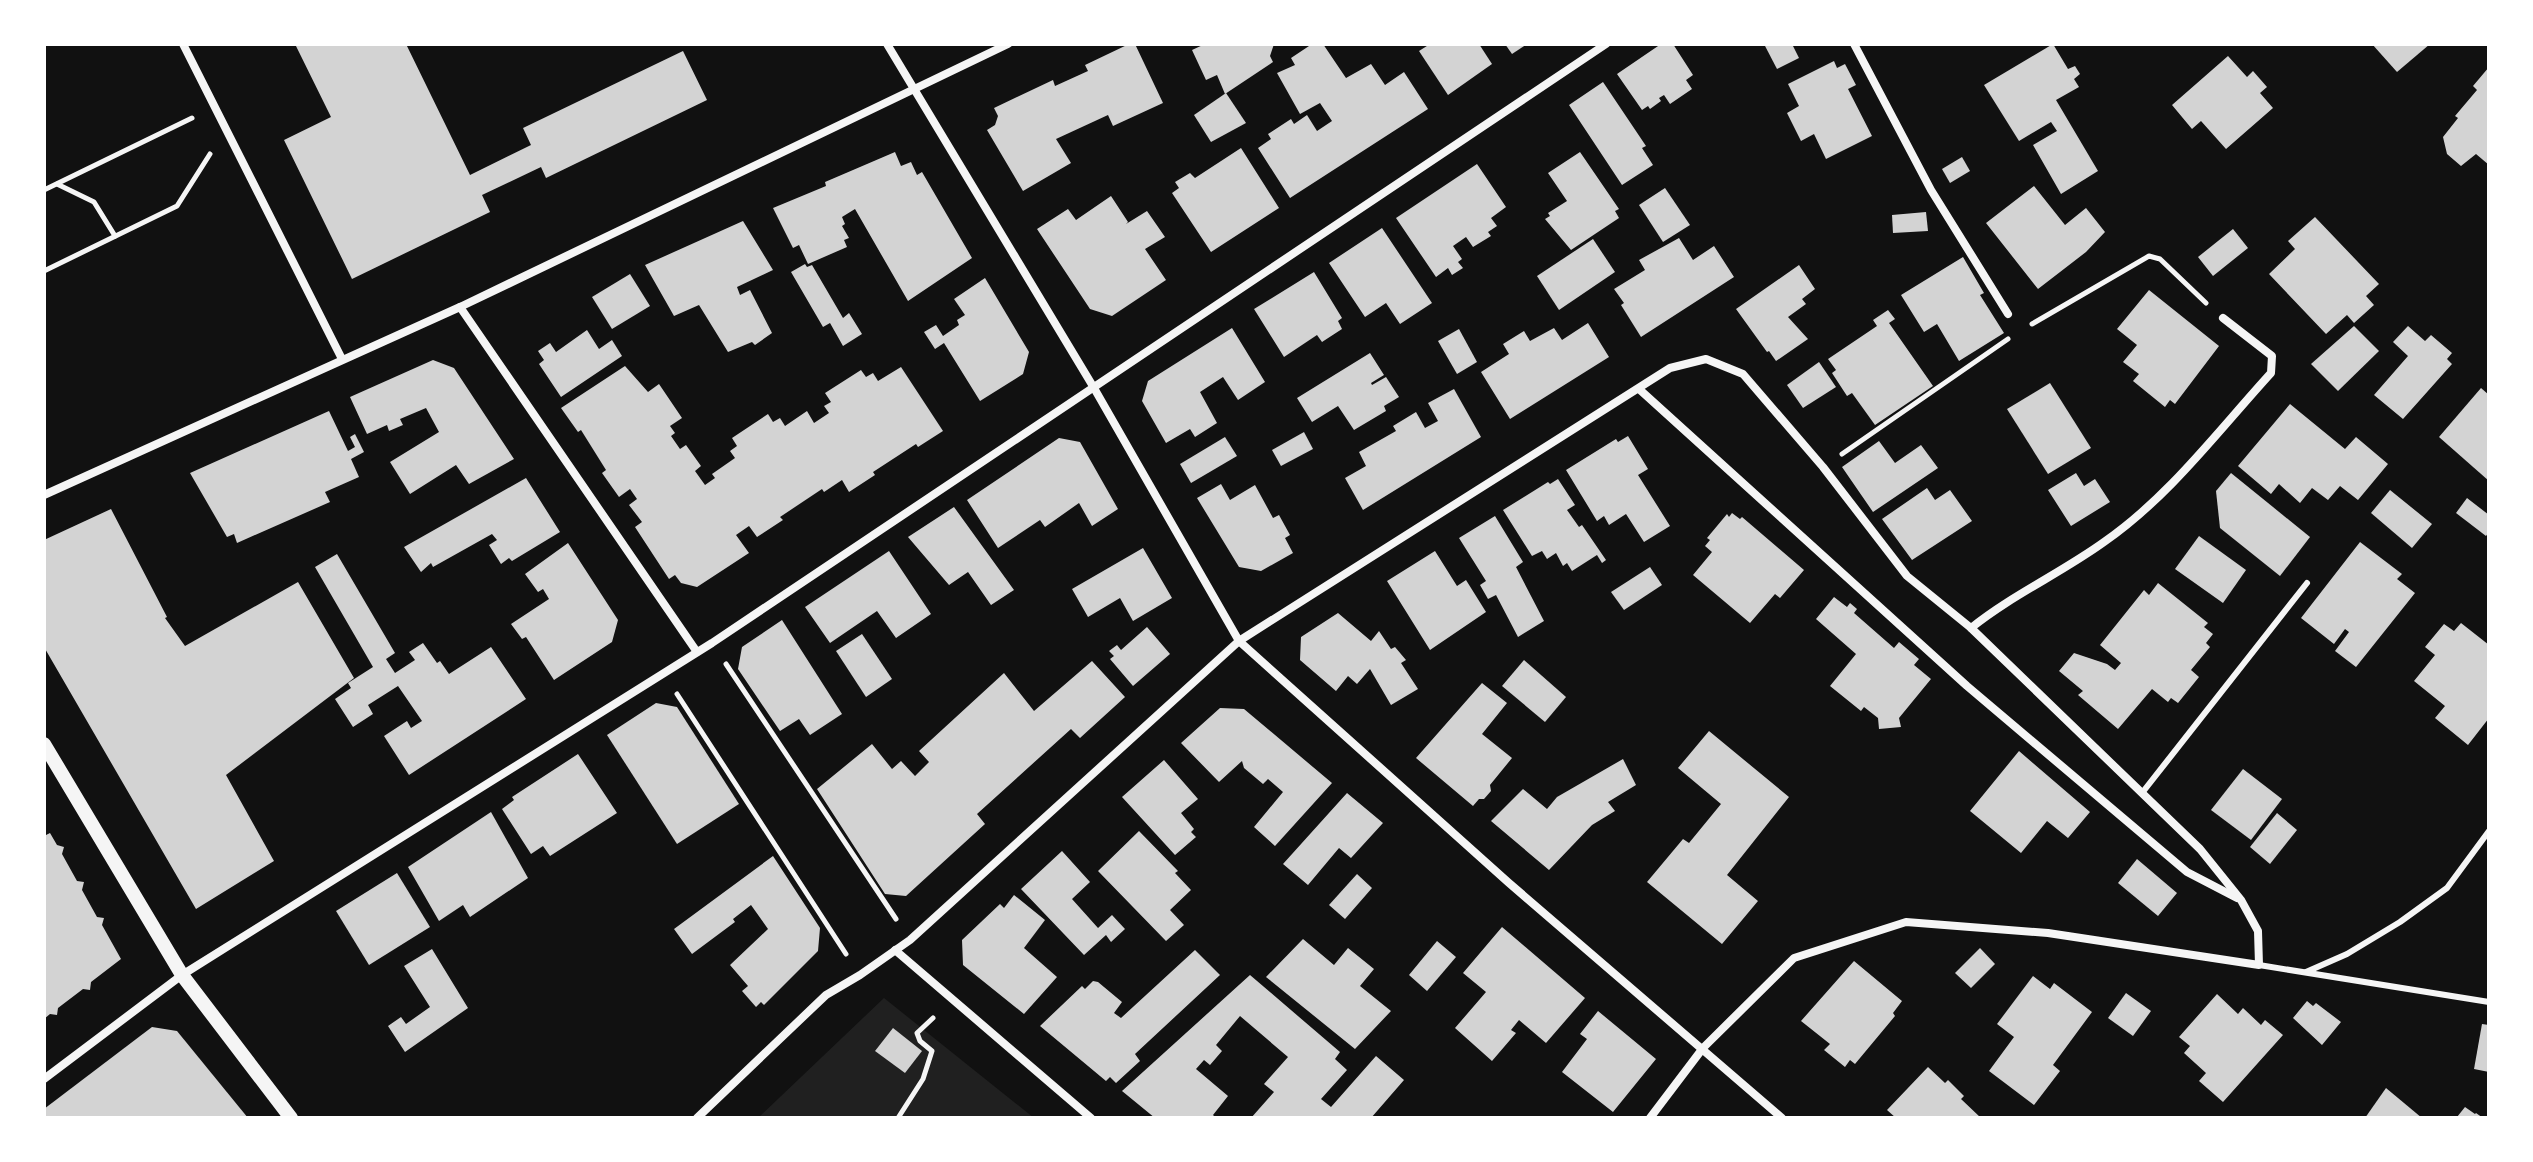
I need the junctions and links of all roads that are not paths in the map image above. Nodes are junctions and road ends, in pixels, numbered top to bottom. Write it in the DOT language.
graph roads {
  1 [pos="183,44"];
  2 [pos="887,44"];
  3 [pos="1008,44"];
  4 [pos="1606,44"];
  5 [pos="1854,44"];
  6 [pos="914,89"];
  7 [pos="460,307"];
  8 [pos="2008,314"];
  9 [pos="2223,318"];
  10 [pos="342,359"];
  11 [pos="1094,388"];
  12 [pos="1639,389"];
  13 [pos="44,495"];
  14 [pos="2307,583"];
  15 [pos="1971,628"];
  16 [pos="1239,641"];
  17 [pos="697,652"];
  18 [pos="44,744"];
  19 [pos="2142,793"];
  20 [pos="2489,831"];
  21 [pos="2241,900"];
  22 [pos="895,950"];
  23 [pos="2259,965"];
  24 [pos="2306,972"];
  25 [pos="182,975"];
  26 [pos="2489,1002"];
  27 [pos="1703,1048"];
  28 [pos="44,1079"];
  29 [pos="291,1118"];
  30 [pos="697,1118"];
  31 [pos="1091,1118"];
  32 [pos="1650,1118"];
  33 [pos="1782,1118"];
  1 -- 10 [label="street"];
  2 -- 6 [label="street"];
  3 -- 6 [label="street"];
  4 -- 11 [label="street"];
  5 -- 8 [label="street"];
  6 -- 7 [label="street"];
  6 -- 11 [label="street"];
  7 -- 10 [label="street"];
  7 -- 17 [label="street"];
  9 -- 15 [label="street"];
  10 -- 13 [label="street"];
  11 -- 16 [label="street"];
  11 -- 17 [label="street"];
  12 -- 15 [label="street"];
  12 -- 16 [label="street"];
  12 -- 21 [label="street"];
  14 -- 19 [label="lane"];
  15 -- 19 [label="street"];
  16 -- 22 [label="street"];
  16 -- 27 [label="street"];
  17 -- 25 [label="street"];
  18 -- 25 [label="street"];
  19 -- 21 [label="street"];
  20 -- 24 [label="lane"];
  21 -- 23 [label="street"];
  22 -- 30 [label="street"];
  22 -- 31 [label="street"];
  23 -- 24 [label="lane"];
  23 -- 27 [label="street"];
  24 -- 26 [label="lane"];
  25 -- 28 [label="street"];
  25 -- 29 [label="street"];
  27 -- 32 [label="street"];
  27 -- 33 [label="street"];
}
